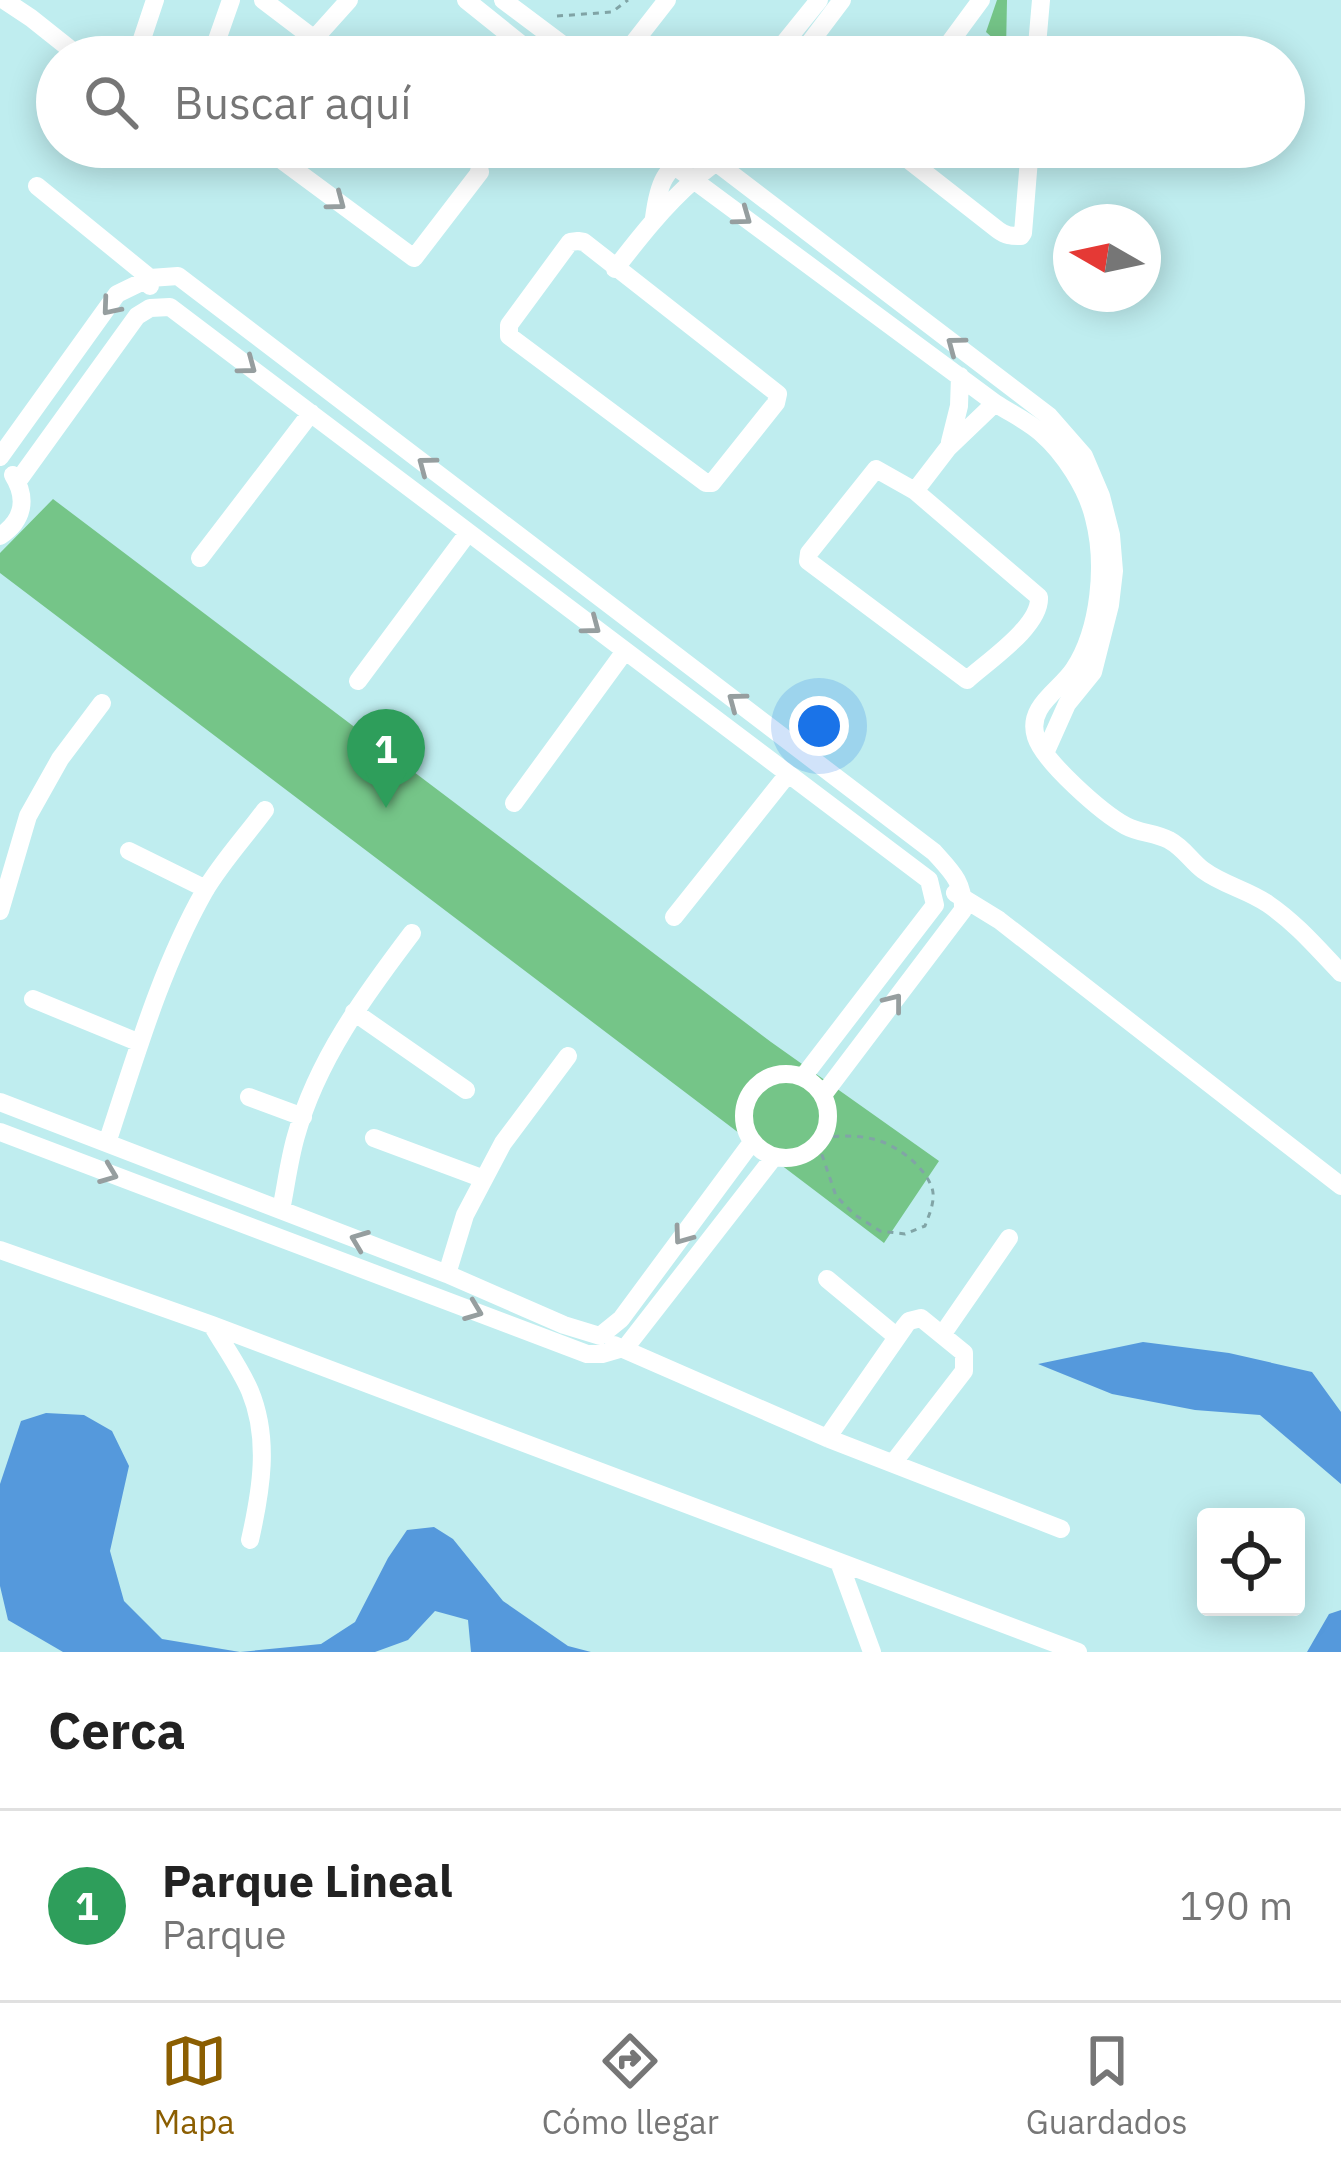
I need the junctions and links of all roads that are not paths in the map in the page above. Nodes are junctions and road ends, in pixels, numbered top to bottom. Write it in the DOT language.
graph roads {
  1 [pos="4,0"];
  2 [pos="155,0"];
  3 [pos="231,0"];
  4 [pos="262,0"];
  5 [pos="350,0"];
  6 [pos="466,0"];
  7 [pos="503,0"];
  8 [pos="667,0"];
  9 [pos="819,0"];
  10 [pos="842,0"];
  11 [pos="981,0"];
  12 [pos="1041,0"];
  13 [pos="35,9"];
  14 [pos="60,36"];
  15 [pos="143,36"];
  16 [pos="218,36"];
  17 [pos="310,36"];
  18 [pos="317,36"];
  19 [pos="511,36"];
  20 [pos="551,36"];
  21 [pos="639,36"];
  22 [pos="790,36"];
  23 [pos="815,36"];
  24 [pos="960,36"];
  25 [pos="1038,36"];
  26 [pos="292,168"];
  27 [pos="479,168"];
  28 [pos="672,168"];
  29 [pos="676,168"];
  30 [pos="712,168"];
  31 [pos="721,168"];
  32 [pos="919,168"];
  33 [pos="1028,168"];
  34 [pos="693,180"];
  35 [pos="37,186"];
  36 [pos="654,218"];
  37 [pos="615,269"];
  38 [pos="150,278"];
  39 [pos="150,308"];
  40 [pos="916,316"];
  41 [pos="902,333"];
  42 [pos="960,376"];
  43 [pos="995,403"];
  44 [pos="311,413"];
  45 [pos="1044,424"];
  46 [pos="948,448"];
  47 [pos="0,461"];
  48 [pos="18,481"];
  49 [pos="915,491"];
  50 [pos="468,532"];
  51 [pos="0,536"];
  52 [pos="200,558"];
  53 [pos="565,571"];
  54 [pos="547,592"];
  55 [pos="625,651"];
  56 [pos="1082,673"];
  57 [pos="358,681"];
  58 [pos="102,703"];
  59 [pos="1043,703"];
  60 [pos="1061,715"];
  61 [pos="1046,751"];
  62 [pos="788,775"];
  63 [pos="514,803"];
  64 [pos="265,810"];
  65 [pos="129,851"];
  66 [pos="929,880"];
  67 [pos="206,889"];
  68 [pos="964,897"];
  69 [pos="0,911"];
  70 [pos="674,916"];
  71 [pos="412,933"];
  72 [pos="1341,974"];
  73 [pos="33,999"];
  74 [pos="355,1012"];
  75 [pos="140,1043"];
  76 [pos="568,1057"];
  77 [pos="803,1077"];
  78 [pos="466,1090"];
  79 [pos="823,1095"];
  80 [pos="249,1097"];
  81 [pos="0,1102"];
  82 [pos="303,1117"];
  83 [pos="0,1132"];
  84 [pos="374,1138"];
  85 [pos="752,1142"];
  86 [pos="107,1144"];
  87 [pos="774,1157"];
  88 [pos="192,1176"];
  89 [pos="484,1179"];
  90 [pos="1341,1186"];
  91 [pos="183,1202"];
  92 [pos="281,1210"];
  93 [pos="1009,1238"];
  94 [pos="0,1250"];
  95 [pos="447,1274"];
  96 [pos="826,1279"];
  97 [pos="212,1325"];
  98 [pos="942,1335"];
  99 [pos="600,1336"];
  100 [pos="897,1337"];
  101 [pos="620,1348"];
  102 [pos="827,1438"];
  103 [pos="893,1463"];
  104 [pos="1061,1529"];
  105 [pos="250,1540"];
  106 [pos="839,1562"];
  107 [pos="872,1652"];
  108 [pos="1078,1652"];
  1 -- 13 [label="street"];
  2 -- 15 [label="street"];
  3 -- 16 [label="street"];
  4 -- 17 [label="street"];
  5 -- 18 [label="street"];
  6 -- 19 [label="street"];
  7 -- 20 [label="street"];
  8 -- 21 [label="street"];
  9 -- 22 [label="street"];
  10 -- 23 [label="street"];
  11 -- 24 [label="street"];
  12 -- 25 [label="street"];
  13 -- 14 [label="street"];
  26 -- 27 [label="street, one-way"];
  28 -- 36 [label="street"];
  29 -- 34 [label="street"];
  30 -- 34 [label="street"];
  31 -- 40 [label="street"];
  32 -- 33 [label="street"];
  34 -- 36 [label="street"];
  34 -- 41 [label="street, one-way"];
  35 -- 38 [label="street"];
  36 -- 37 [label="street"];
  37 -- 37 [label="street"];
  38 -- 39 [label="street"];
  38 -- 47 [label="street, one-way"];
  53 -- 38 [label="street, one-way"];
  39 -- 44 [label="street, one-way"];
  39 -- 48 [label="street"];
  40 -- 41 [label="street"];
  45 -- 40 [label="street, one-way"];
  41 -- 42 [label="street"];
  42 -- 43 [label="street"];
  42 -- 46 [label="street"];
  43 -- 45 [label="street"];
  43 -- 46 [label="street"];
  44 -- 50 [label="street"];
  44 -- 52 [label="street"];
  45 -- 56 [label="street"];
  46 -- 49 [label="street"];
  47 -- 48 [label="street"];
  48 -- 51 [label="street"];
  49 -- 49 [label="street"];
  50 -- 54 [label="street"];
  50 -- 57 [label="street"];
  53 -- 54 [label="street"];
  68 -- 53 [label="street, one-way"];
  54 -- 55 [label="street, one-way"];
  55 -- 62 [label="street"];
  55 -- 63 [label="street"];
  56 -- 59 [label="street"];
  56 -- 60 [label="street"];
  58 -- 69 [label="street"];
  59 -- 60 [label="street"];
  59 -- 61 [label="street"];
  60 -- 61 [label="street"];
  61 -- 72 [label="street"];
  62 -- 66 [label="street"];
  62 -- 70 [label="street"];
  64 -- 67 [label="street"];
  65 -- 67 [label="street"];
  66 -- 68 [label="street"];
  66 -- 77 [label="street"];
  67 -- 75 [label="street"];
  79 -- 68 [label="street, one-way"];
  68 -- 90 [label="street"];
  71 -- 74 [label="street"];
  73 -- 75 [label="street"];
  74 -- 78 [label="street"];
  74 -- 82 [label="street"];
  75 -- 86 [label="street"];
  76 -- 89 [label="street"];
  77 -- 79 [label="street"];
  77 -- 85 [label="street"];
  79 -- 87 [label="street"];
  80 -- 82 [label="street"];
  81 -- 86 [label="street"];
  82 -- 92 [label="street"];
  83 -- 91 [label="street, one-way"];
  84 -- 89 [label="street"];
  85 -- 87 [label="street"];
  85 -- 99 [label="street, one-way"];
  86 -- 88 [label="street"];
  87 -- 101 [label="street"];
  88 -- 91 [label="street"];
  88 -- 92 [label="street"];
  89 -- 95 [label="street"];
  91 -- 101 [label="street, one-way"];
  95 -- 92 [label="street, one-way"];
  93 -- 98 [label="street"];
  94 -- 97 [label="street"];
  95 -- 99 [label="street"];
  96 -- 100 [label="street"];
  97 -- 105 [label="street"];
  97 -- 106 [label="street"];
  98 -- 100 [label="street"];
  98 -- 103 [label="street"];
  99 -- 101 [label="street"];
  100 -- 102 [label="street"];
  101 -- 102 [label="street"];
  102 -- 103 [label="street"];
  103 -- 104 [label="street"];
  106 -- 107 [label="street"];
  106 -- 108 [label="street"];
}
